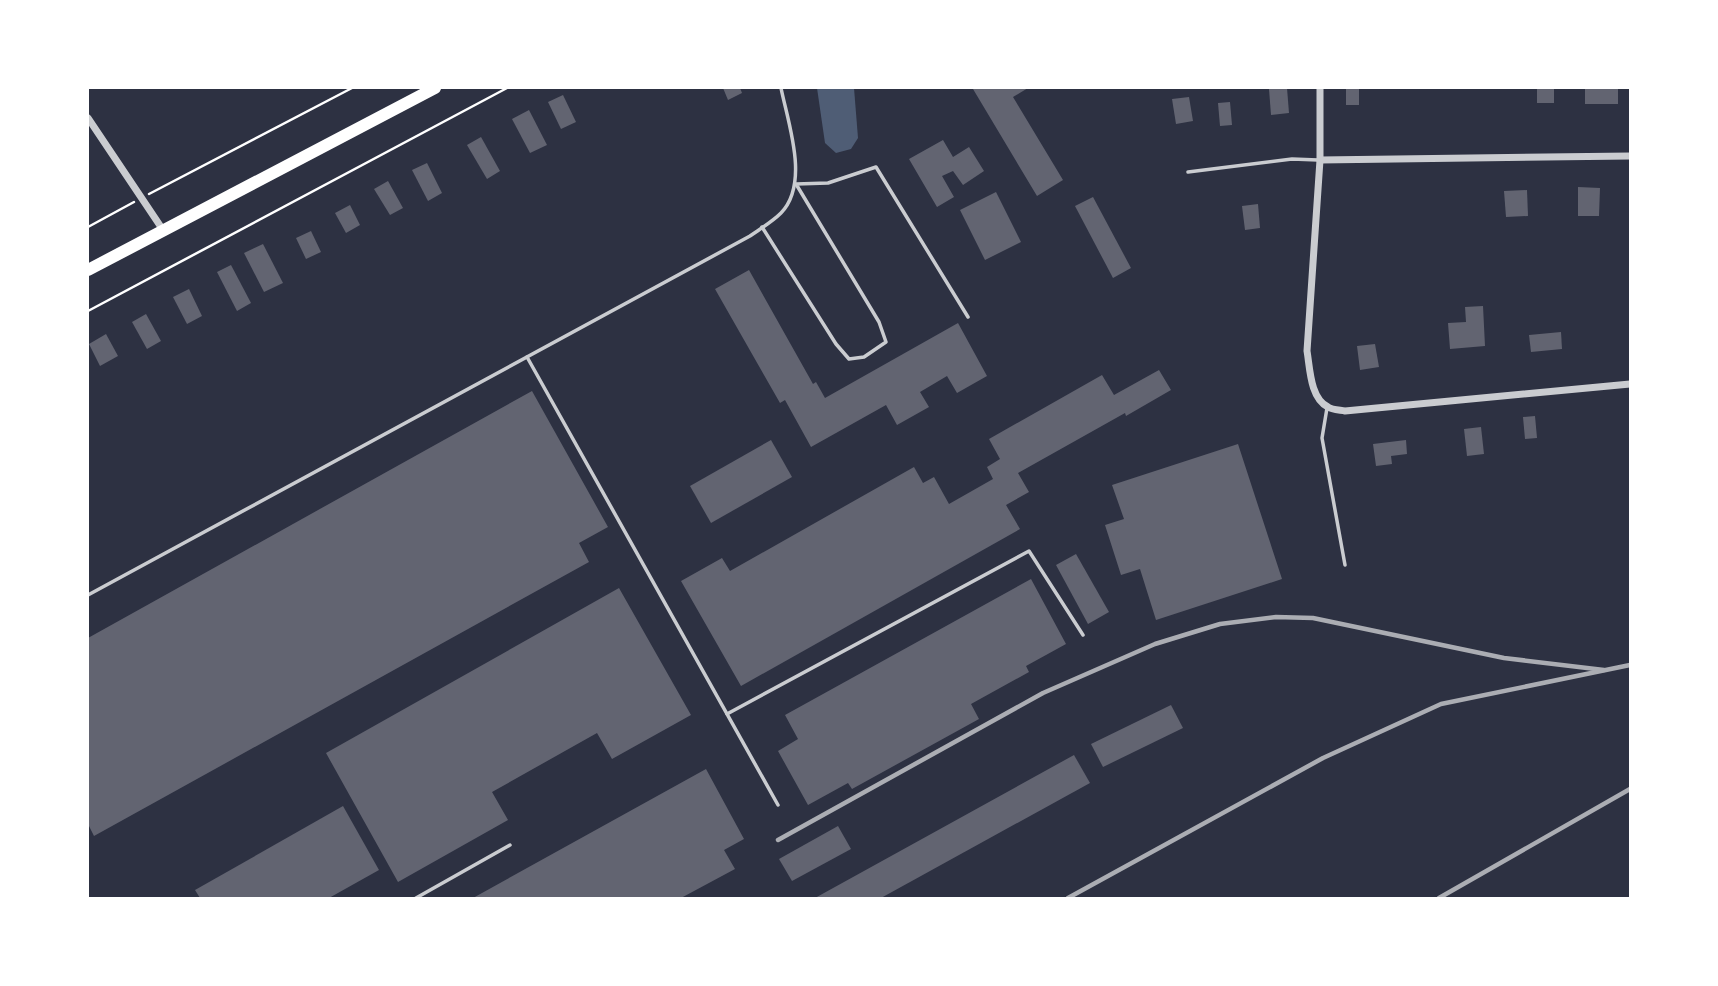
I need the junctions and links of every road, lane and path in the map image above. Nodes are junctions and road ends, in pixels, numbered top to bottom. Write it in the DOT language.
graph roads {
  1 [pos="352,88"];
  2 [pos="435,88"];
  3 [pos="507,88"];
  4 [pos="781,88"];
  5 [pos="1320,88"];
  6 [pos="88,118"];
  7 [pos="1630,156"];
  8 [pos="1320,160"];
  9 [pos="1188,172"];
  10 [pos="796,184"];
  11 [pos="141,198"];
  12 [pos="88,227"];
  13 [pos="762,227"];
  14 [pos="163,230"];
  15 [pos="88,270"];
  16 [pos="88,312"];
  17 [pos="968,317"];
  18 [pos="527,357"];
  19 [pos="1630,384"];
  20 [pos="1327,407"];
  21 [pos="1345,565"];
  22 [pos="88,595"];
  23 [pos="1083,635"];
  24 [pos="727,714"];
  25 [pos="778,805"];
  26 [pos="510,845"];
  27 [pos="416,898"];
  1 -- 11 [label="path"];
  2 -- 14 [label="main road"];
  3 -- 16 [label="path"];
  4 -- 10 [label="lane"];
  5 -- 8 [label="street"];
  6 -- 11 [label="street"];
  7 -- 8 [label="street"];
  8 -- 9 [label="lane"];
  8 -- 20 [label="street"];
  10 -- 13 [label="lane"];
  10 -- 13 [label="lane"];
  10 -- 17 [label="lane"];
  11 -- 12 [label="path"];
  11 -- 14 [label="street"];
  13 -- 18 [label="lane"];
  14 -- 15 [label="main road"];
  18 -- 22 [label="lane"];
  18 -- 24 [label="lane"];
  19 -- 20 [label="street"];
  20 -- 21 [label="lane"];
  23 -- 24 [label="lane"];
  24 -- 25 [label="lane"];
  26 -- 27 [label="lane"];
}
